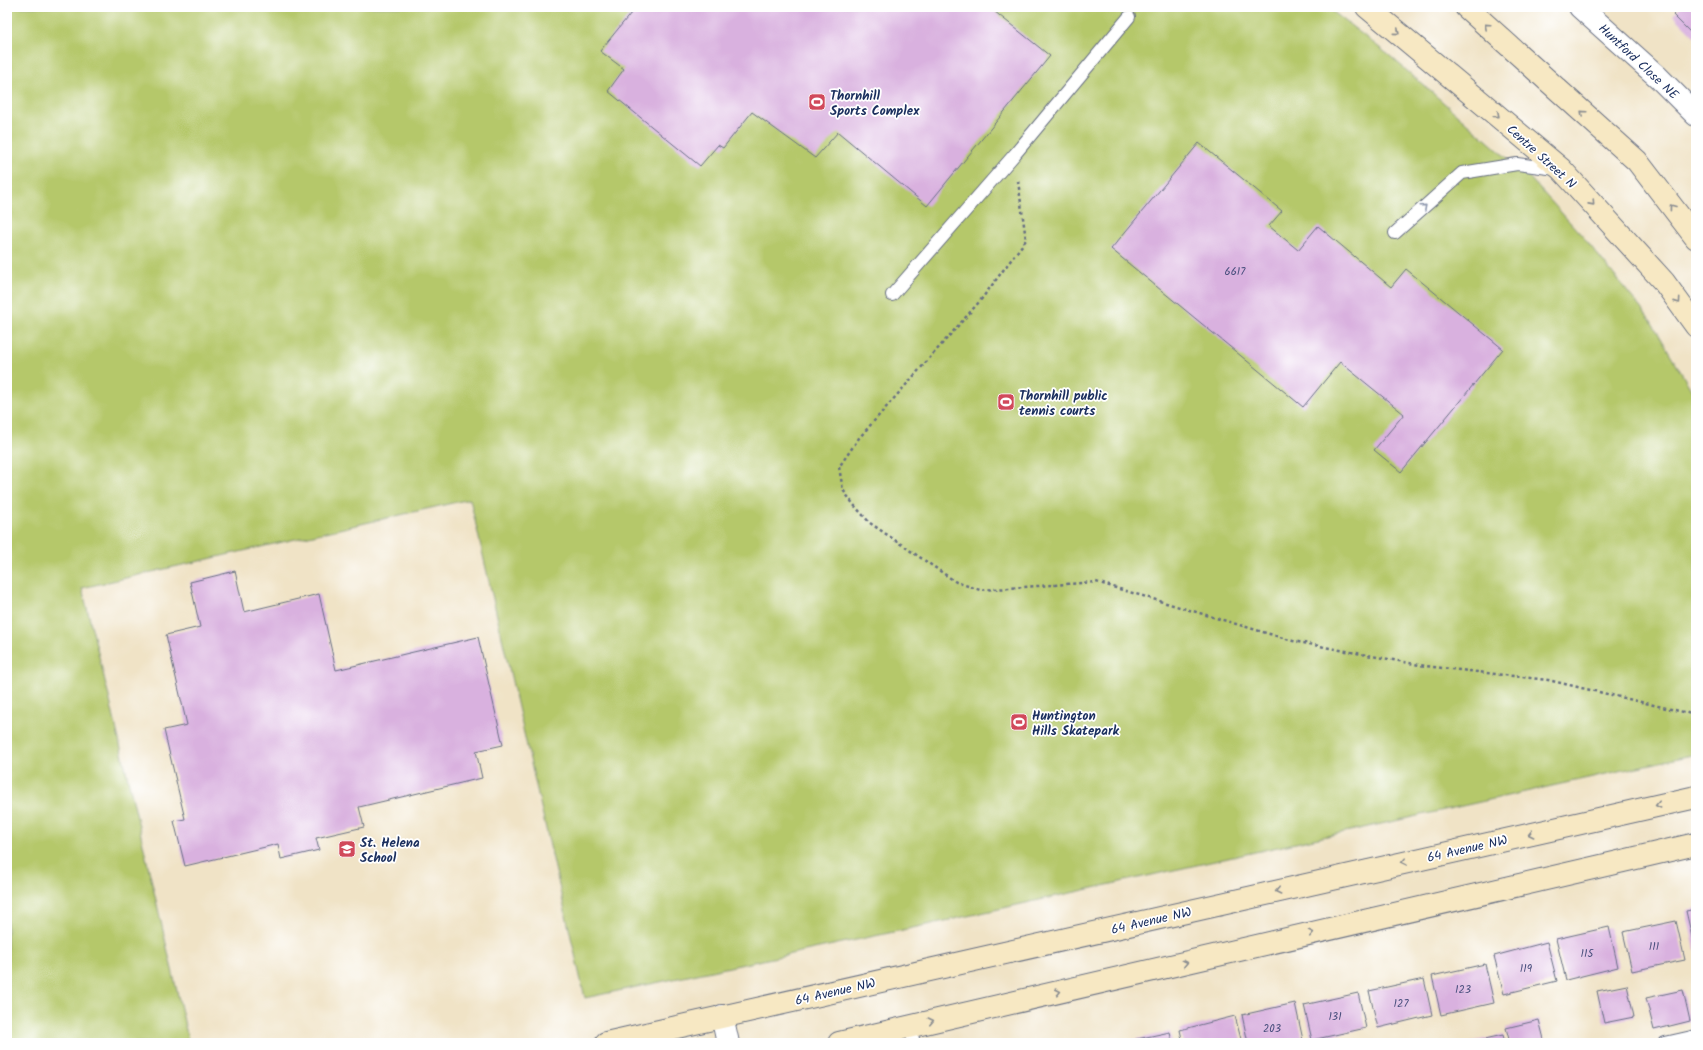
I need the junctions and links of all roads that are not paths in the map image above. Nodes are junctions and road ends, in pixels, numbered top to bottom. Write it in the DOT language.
graph roads {
  1 [pos="1367,7"];
  2 [pos="1466,7"];
  3 [pos="1580,7"];
  4 [pos="1129,17"];
  5 [pos="1696,115"];
  6 [pos="1561,169"];
  7 [pos="1395,233"];
  8 [pos="1696,238"];
  9 [pos="892,295"];
  10 [pos="1696,326"];
  11 [pos="1696,796"];
  12 [pos="1696,844"];
  13 [pos="722,1016"];
  14 [pos="912,1035"];
  15 [pos="1696,1036"];
  16 [pos="606,1043"];
  17 [pos="728,1043"];
  18 [pos="839,1043"];
  19 [pos="1665,1043"];
  1 -- 6 [label="main road, Centre Street N, one-way"];
  8 -- 2 [label="main road, one-way"];
  3 -- 5 [label="street, Huntford Close NE"];
  4 -- 9 [label="lane"];
  7 -- 6 [label="lane, one-way"];
  6 -- 10 [label="main road, Centre Street N, one-way"];
  11 -- 13 [label="main road, 64 Avenue NW, one-way"];
  14 -- 12 [label="main road, one-way"];
  13 -- 16 [label="main road, 64 Avenue NW"];
  13 -- 17 [label="street"];
  14 -- 18 [label="main road"];
  15 -- 19 [label="lane"];
}
